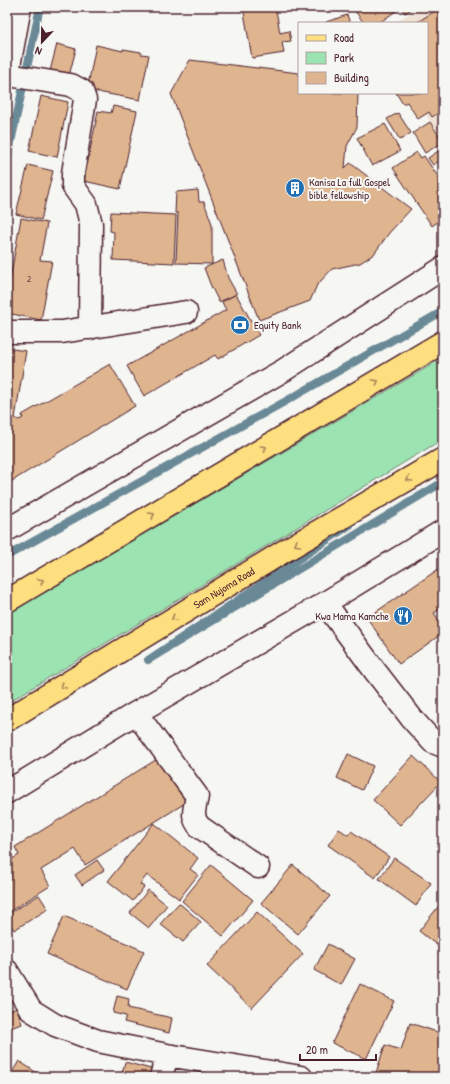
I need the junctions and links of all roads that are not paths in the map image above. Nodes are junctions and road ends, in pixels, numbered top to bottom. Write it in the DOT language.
graph roads {
  1 [pos="20,7"];
  2 [pos="8,71"];
  3 [pos="443,268"];
  4 [pos="186,312"];
  5 [pos="90,328"];
  6 [pos="7,332"];
  7 [pos="443,342"];
  8 [pos="443,459"];
  9 [pos="7,530"];
  10 [pos="443,531"];
  11 [pos="7,601"];
  12 [pos="325,602"];
  13 [pos="136,713"];
  14 [pos="7,720"];
  15 [pos="443,746"];
  16 [pos="7,792"];
  17 [pos="258,867"];
  18 [pos="7,971"];
  19 [pos="167,1055"];
  20 [pos="161,1077"];
  21 [pos="301,1077"];
  1 -- 2 [label="street"];
  2 -- 5 [label="street"];
  3 -- 9 [label="street"];
  4 -- 5 [label="street"];
  5 -- 6 [label="street"];
  11 -- 7 [label="main road, one-way"];
  8 -- 14 [label="main road, Sam Nujoma Road, one-way"];
  10 -- 12 [label="street"];
  12 -- 13 [label="street"];
  12 -- 15 [label="street"];
  13 -- 16 [label="street"];
  13 -- 17 [label="street"];
  18 -- 19 [label="street"];
  19 -- 20 [label="street"];
  19 -- 21 [label="street"];
}
